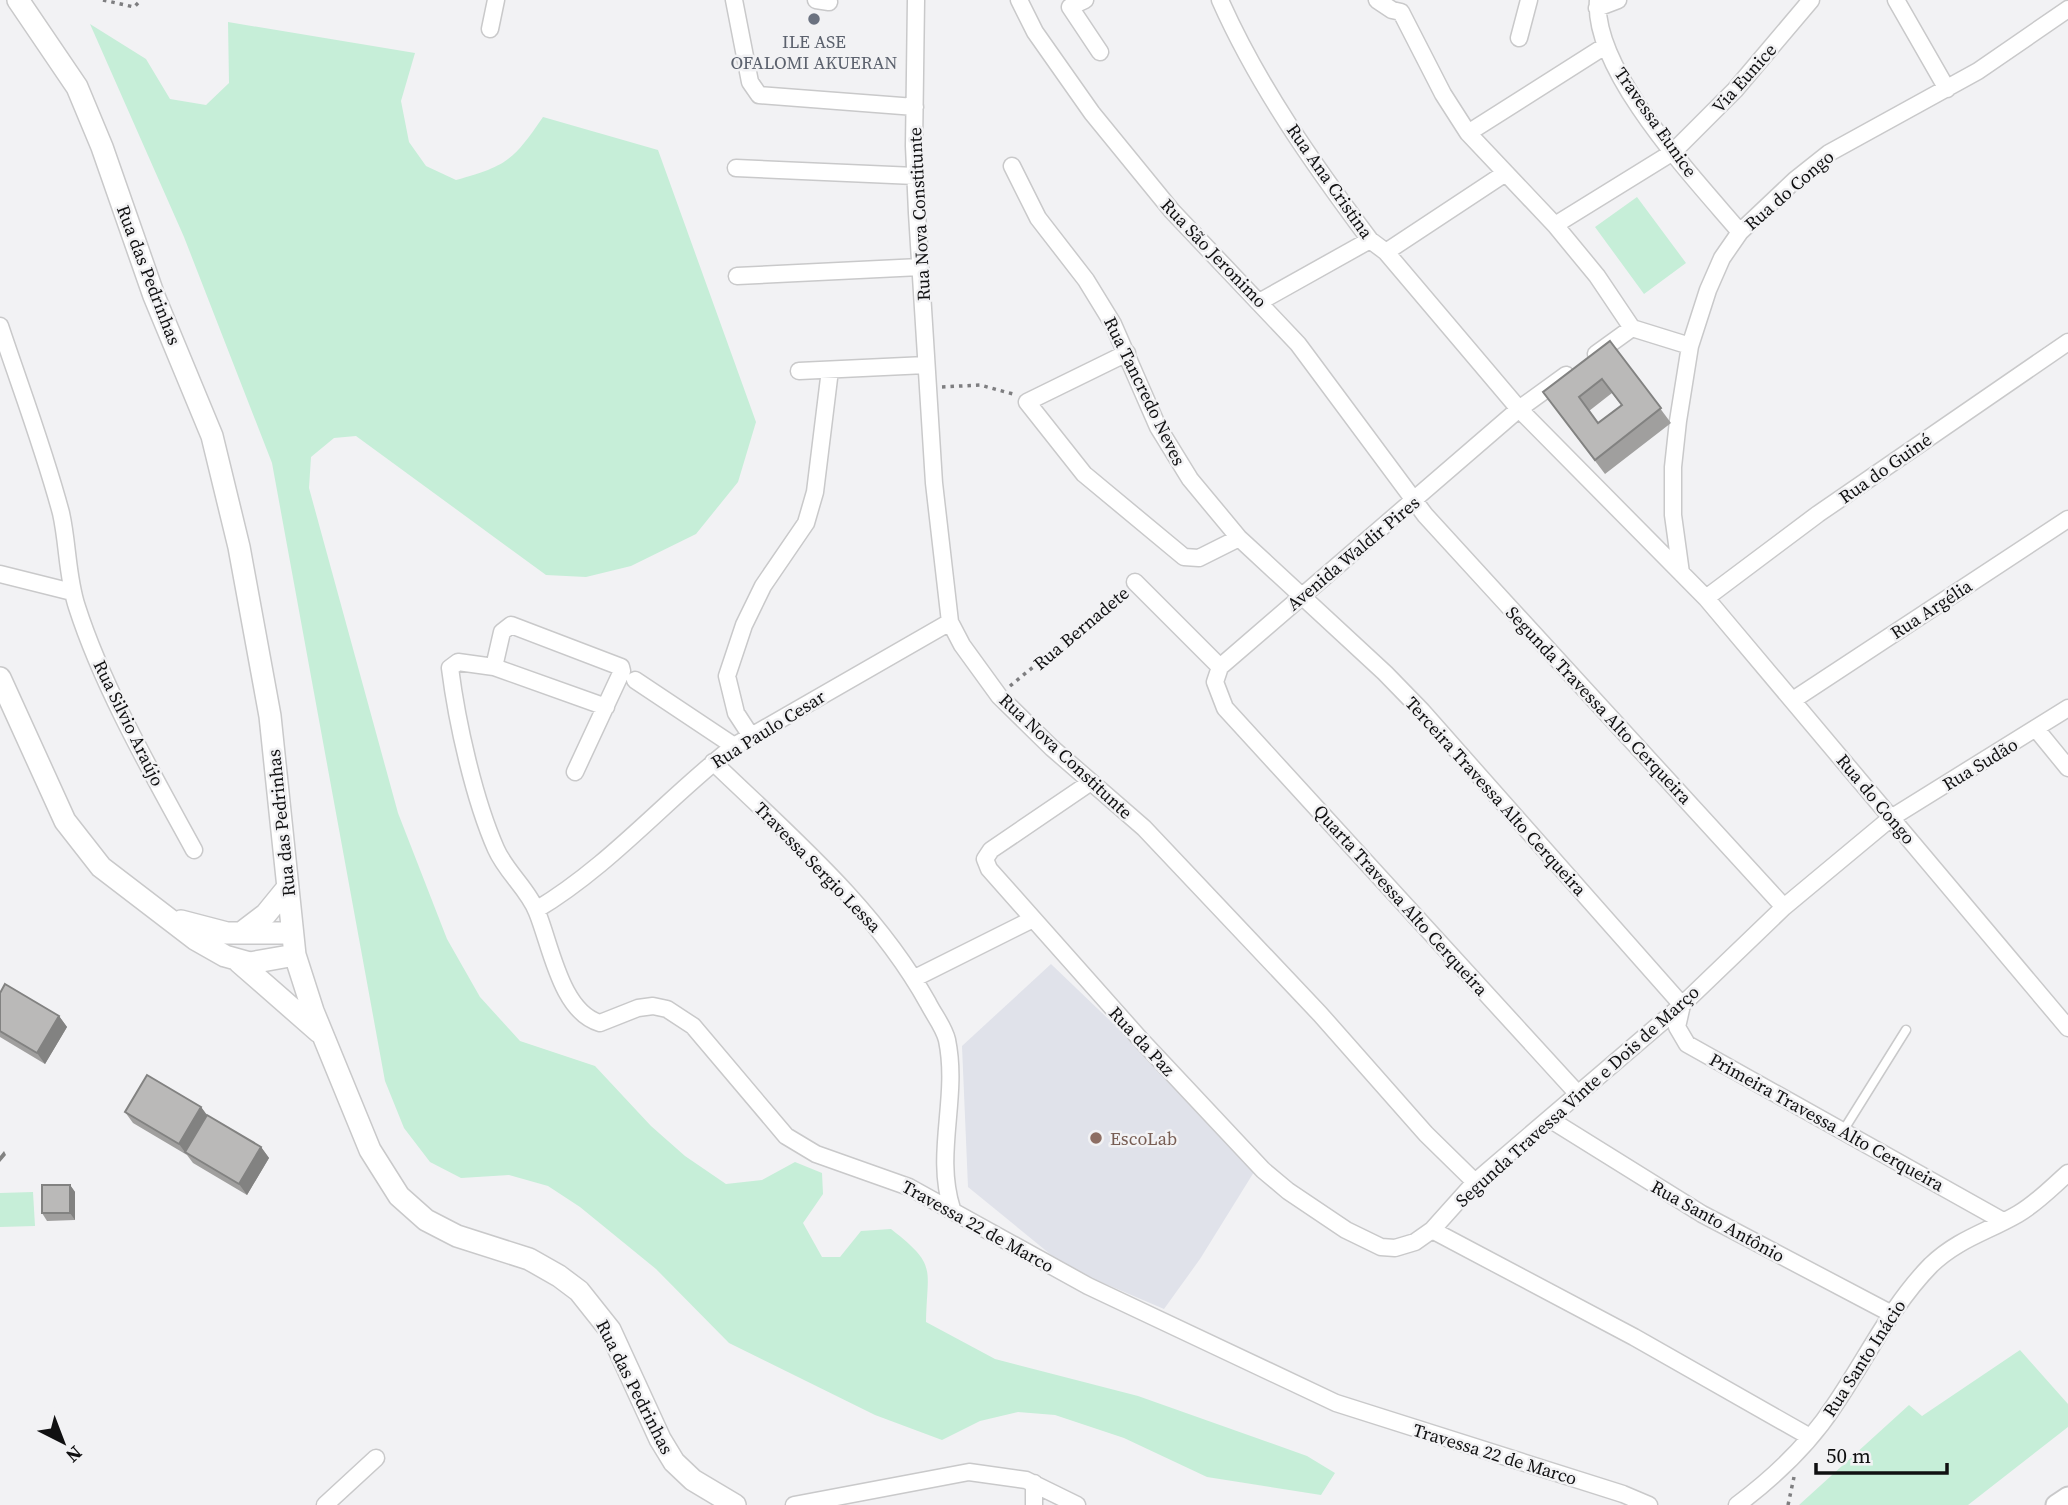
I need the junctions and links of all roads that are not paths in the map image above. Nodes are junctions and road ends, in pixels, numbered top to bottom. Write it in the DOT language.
graph roads {
  1 [pos="18,0"];
  2 [pos="496,0"];
  3 [pos="734,0"];
  4 [pos="916,0"];
  5 [pos="1018,0"];
  6 [pos="1085,0"];
  7 [pos="1220,0"];
  8 [pos="1377,0"];
  9 [pos="1529,0"];
  10 [pos="1618,0"];
  11 [pos="1811,0"];
  12 [pos="1896,0"];
  13 [pos="1597,4"];
  14 [pos="1404,6"];
  15 [pos="2068,9"];
  16 [pos="491,29"];
  17 [pos="1519,38"];
  18 [pos="1605,46"];
  19 [pos="1100,52"];
  20 [pos="1947,89"];
  21 [pos="915,107"];
  22 [pos="1468,133"];
  23 [pos="1673,152"];
  24 [pos="1012,166"];
  25 [pos="736,168"];
  26 [pos="1504,174"];
  27 [pos="915,176"];
  28 [pos="1555,225"];
  29 [pos="1740,232"];
  30 [pos="1370,240"];
  31 [pos="1386,252"];
  32 [pos="920,267"];
  33 [pos="737,276"];
  34 [pos="1261,302"];
  35 [pos="0,326"];
  36 [pos="1632,328"];
  37 [pos="2068,342"];
  38 [pos="1690,346"];
  39 [pos="1127,353"];
  40 [pos="926,365"];
  41 [pos="830,370"];
  42 [pos="799,371"];
  43 [pos="1519,410"];
  44 [pos="1415,502"];
  45 [pos="2068,519"];
  46 [pos="1239,538"];
  47 [pos="1681,573"];
  48 [pos="0,574"];
  49 [pos="1135,582"];
  50 [pos="72,592"];
  51 [pos="1303,595"];
  52 [pos="1706,598"];
  53 [pos="950,622"];
  54 [pos="494,667"];
  55 [pos="1220,667"];
  56 [pos="629,675"];
  57 [pos="0,678"];
  58 [pos="1793,700"];
  59 [pos="606,707"];
  60 [pos="2068,708"];
  61 [pos="0,712"];
  62 [pos="22,729"];
  63 [pos="2037,730"];
  64 [pos="751,736"];
  65 [pos="734,746"];
  66 [pos="713,762"];
  67 [pos="2068,768"];
  68 [pos="575,772"];
  69 [pos="1091,782"];
  70 [pos="1891,818"];
  71 [pos="194,850"];
  72 [pos="288,887"];
  73 [pos="1784,907"];
  74 [pos="536,910"];
  75 [pos="163,914"];
  76 [pos="1031,920"];
  77 [pos="241,933"];
  78 [pos="292,933"];
  79 [pos="295,956"];
  80 [pos="239,962"];
  81 [pos="915,978"];
  82 [pos="1682,1005"];
  83 [pos="2068,1028"];
  84 [pos="1906,1030"];
  85 [pos="322,1034"];
  86 [pos="1577,1093"];
  87 [pos="1551,1120"];
  88 [pos="1843,1131"];
  89 [pos="2068,1173"];
  90 [pos="1475,1182"];
  91 [pos="952,1209"];
  92 [pos="2003,1221"];
  93 [pos="1432,1230"];
  94 [pos="1890,1312"];
  95 [pos="1810,1437"];
  96 [pos="376,1458"];
  97 [pos="1034,1483"];
  98 [pos="2068,1497"];
  99 [pos="729,1503"];
  100 [pos="325,1505"];
  101 [pos="794,1505"];
  102 [pos="1034,1505"];
  103 [pos="1077,1505"];
  104 [pos="1649,1505"];
  105 [pos="1737,1505"];
  106 [pos="2056,1505"];
  1 -- 72 [label="main road, Rua das Pedrinhas"];
  2 -- 16 [label="street"];
  3 -- 21 [label="street"];
  4 -- 21 [label="street, Rua Nova Constitunte"];
  5 -- 34 [label="street, Rua São Jeronimo"];
  6 -- 19 [label="street"];
  7 -- 30 [label="street, Rua Ana Cristina"];
  8 -- 14 [label="street"];
  9 -- 17 [label="street"];
  10 -- 13 [label="street"];
  11 -- 23 [label="street, Via Eunice"];
  12 -- 20 [label="street"];
  13 -- 18 [label="street, Travessa Eunice"];
  14 -- 22 [label="street"];
  15 -- 20 [label="street, Rua do Congo"];
  18 -- 22 [label="street"];
  18 -- 23 [label="street, Travessa Eunice"];
  20 -- 29 [label="street, Rua do Congo"];
  21 -- 27 [label="street, Rua Nova Constitunte"];
  22 -- 26 [label="street"];
  23 -- 28 [label="street, Via Eunice"];
  23 -- 29 [label="street, Travessa Eunice"];
  24 -- 39 [label="street, Rua Tancredo Neves"];
  25 -- 27 [label="street"];
  26 -- 28 [label="street"];
  26 -- 31 [label="street"];
  27 -- 32 [label="street, Rua Nova Constitunte"];
  28 -- 36 [label="street"];
  29 -- 38 [label="street, Rua do Congo"];
  30 -- 31 [label="street, Rua Ana Cristina"];
  30 -- 34 [label="street"];
  31 -- 43 [label="street, Rua Ana Cristina"];
  32 -- 33 [label="street"];
  32 -- 40 [label="street, Rua Nova Constitunte"];
  34 -- 44 [label="street, Rua São Jeronimo"];
  35 -- 50 [label="street, Rua Silvio Araújo"];
  36 -- 38 [label="street"];
  36 -- 43 [label="street, Avenida Waldir Pires"];
  37 -- 52 [label="street, Rua do Guiné"];
  38 -- 47 [label="street, Rua do Congo"];
  39 -- 46 [label="street, Rua Tancredo Neves"];
  39 -- 46 [label="street"];
  40 -- 41 [label="street"];
  40 -- 53 [label="street, Rua Nova Constitunte"];
  41 -- 42 [label="street"];
  41 -- 64 [label="street"];
  43 -- 44 [label="street, Avenida Waldir Pires"];
  43 -- 47 [label="street, Rua do Congo"];
  44 -- 51 [label="street, Avenida Waldir Pires"];
  44 -- 73 [label="street, Segunda Travessa Alto Cerqueira"];
  45 -- 58 [label="street, Rua Argélia"];
  46 -- 51 [label="street, Rua Tancredo Neves"];
  47 -- 52 [label="street, Rua do Congo"];
  48 -- 50 [label="street"];
  49 -- 55 [label="street, Rua Bernadete"];
  50 -- 71 [label="street, Rua Silvio Araújo"];
  51 -- 55 [label="street, Avenida Waldir Pires"];
  51 -- 82 [label="street, Terceira Travessa Alto Cerqueira"];
  52 -- 58 [label="street, Rua do Congo"];
  53 -- 64 [label="street, Rua Paulo Cesar"];
  53 -- 69 [label="street, Rua Nova Constitunte"];
  54 -- 56 [label="street"];
  54 -- 59 [label="street"];
  54 -- 74 [label="street, Travessa 22 de Marco"];
  55 -- 86 [label="street, Quarta Travessa Alto Cerqueira"];
  56 -- 59 [label="street"];
  56 -- 65 [label="street"];
  57 -- 62 [label="main road"];
  58 -- 70 [label="street, Rua do Congo"];
  59 -- 68 [label="street"];
  60 -- 63 [label="street, Rua Sudão"];
  61 -- 62 [label="main road"];
  62 -- 75 [label="main road"];
  63 -- 67 [label="street"];
  63 -- 70 [label="street, Rua Sudão"];
  64 -- 65 [label="street, Rua Paulo Cesar"];
  65 -- 66 [label="street, Rua Paulo Cesar"];
  66 -- 74 [label="street, Rua Paulo Cesar"];
  66 -- 81 [label="street, Travessa Sergio Lessa"];
  69 -- 76 [label="street, Rua da Paz"];
  69 -- 90 [label="street, Rua Nova Constitunte"];
  70 -- 73 [label="street, Segunda Travessa Vinte e Dois de Março"];
  70 -- 83 [label="street, Rua do Congo"];
  72 -- 77 [label="main road"];
  72 -- 78 [label="main road, Rua das Pedrinhas"];
  73 -- 82 [label="street, Segunda Travessa Vinte e Dois de Março"];
  74 -- 91 [label="street, Travessa 22 de Marco"];
  75 -- 77 [label="main road"];
  75 -- 80 [label="main road"];
  76 -- 81 [label="street"];
  76 -- 93 [label="street, Rua da Paz"];
  77 -- 78 [label="main road"];
  78 -- 79 [label="main road, Rua das Pedrinhas"];
  79 -- 80 [label="main road"];
  79 -- 85 [label="main road, Rua das Pedrinhas"];
  80 -- 85 [label="main road"];
  81 -- 91 [label="street, Travessa Sergio Lessa"];
  82 -- 86 [label="street, Segunda Travessa Vinte e Dois de Março"];
  82 -- 88 [label="street, Primeira Travessa Alto Cerqueira"];
  84 -- 88 [label="lane"];
  85 -- 99 [label="main road, Rua das Pedrinhas"];
  86 -- 87 [label="street, Segunda Travessa Vinte e Dois de Março"];
  87 -- 90 [label="street, Segunda Travessa Vinte e Dois de Março"];
  87 -- 94 [label="street, Rua Santo Antônio"];
  88 -- 92 [label="street, Primeira Travessa Alto Cerqueira"];
  89 -- 92 [label="street, Rua Santo Inácio"];
  90 -- 93 [label="street, Segunda Travessa Vinte e Dois de Março"];
  91 -- 104 [label="street, Travessa 22 de Marco"];
  92 -- 94 [label="street, Rua Santo Inácio"];
  93 -- 95 [label="street"];
  94 -- 95 [label="street, Rua Santo Inácio"];
  95 -- 105 [label="street, Rua Santo Inácio"];
  96 -- 100 [label="street"];
  97 -- 101 [label="street"];
  97 -- 102 [label="street"];
  97 -- 103 [label="street"];
  98 -- 106 [label="street"];
}
